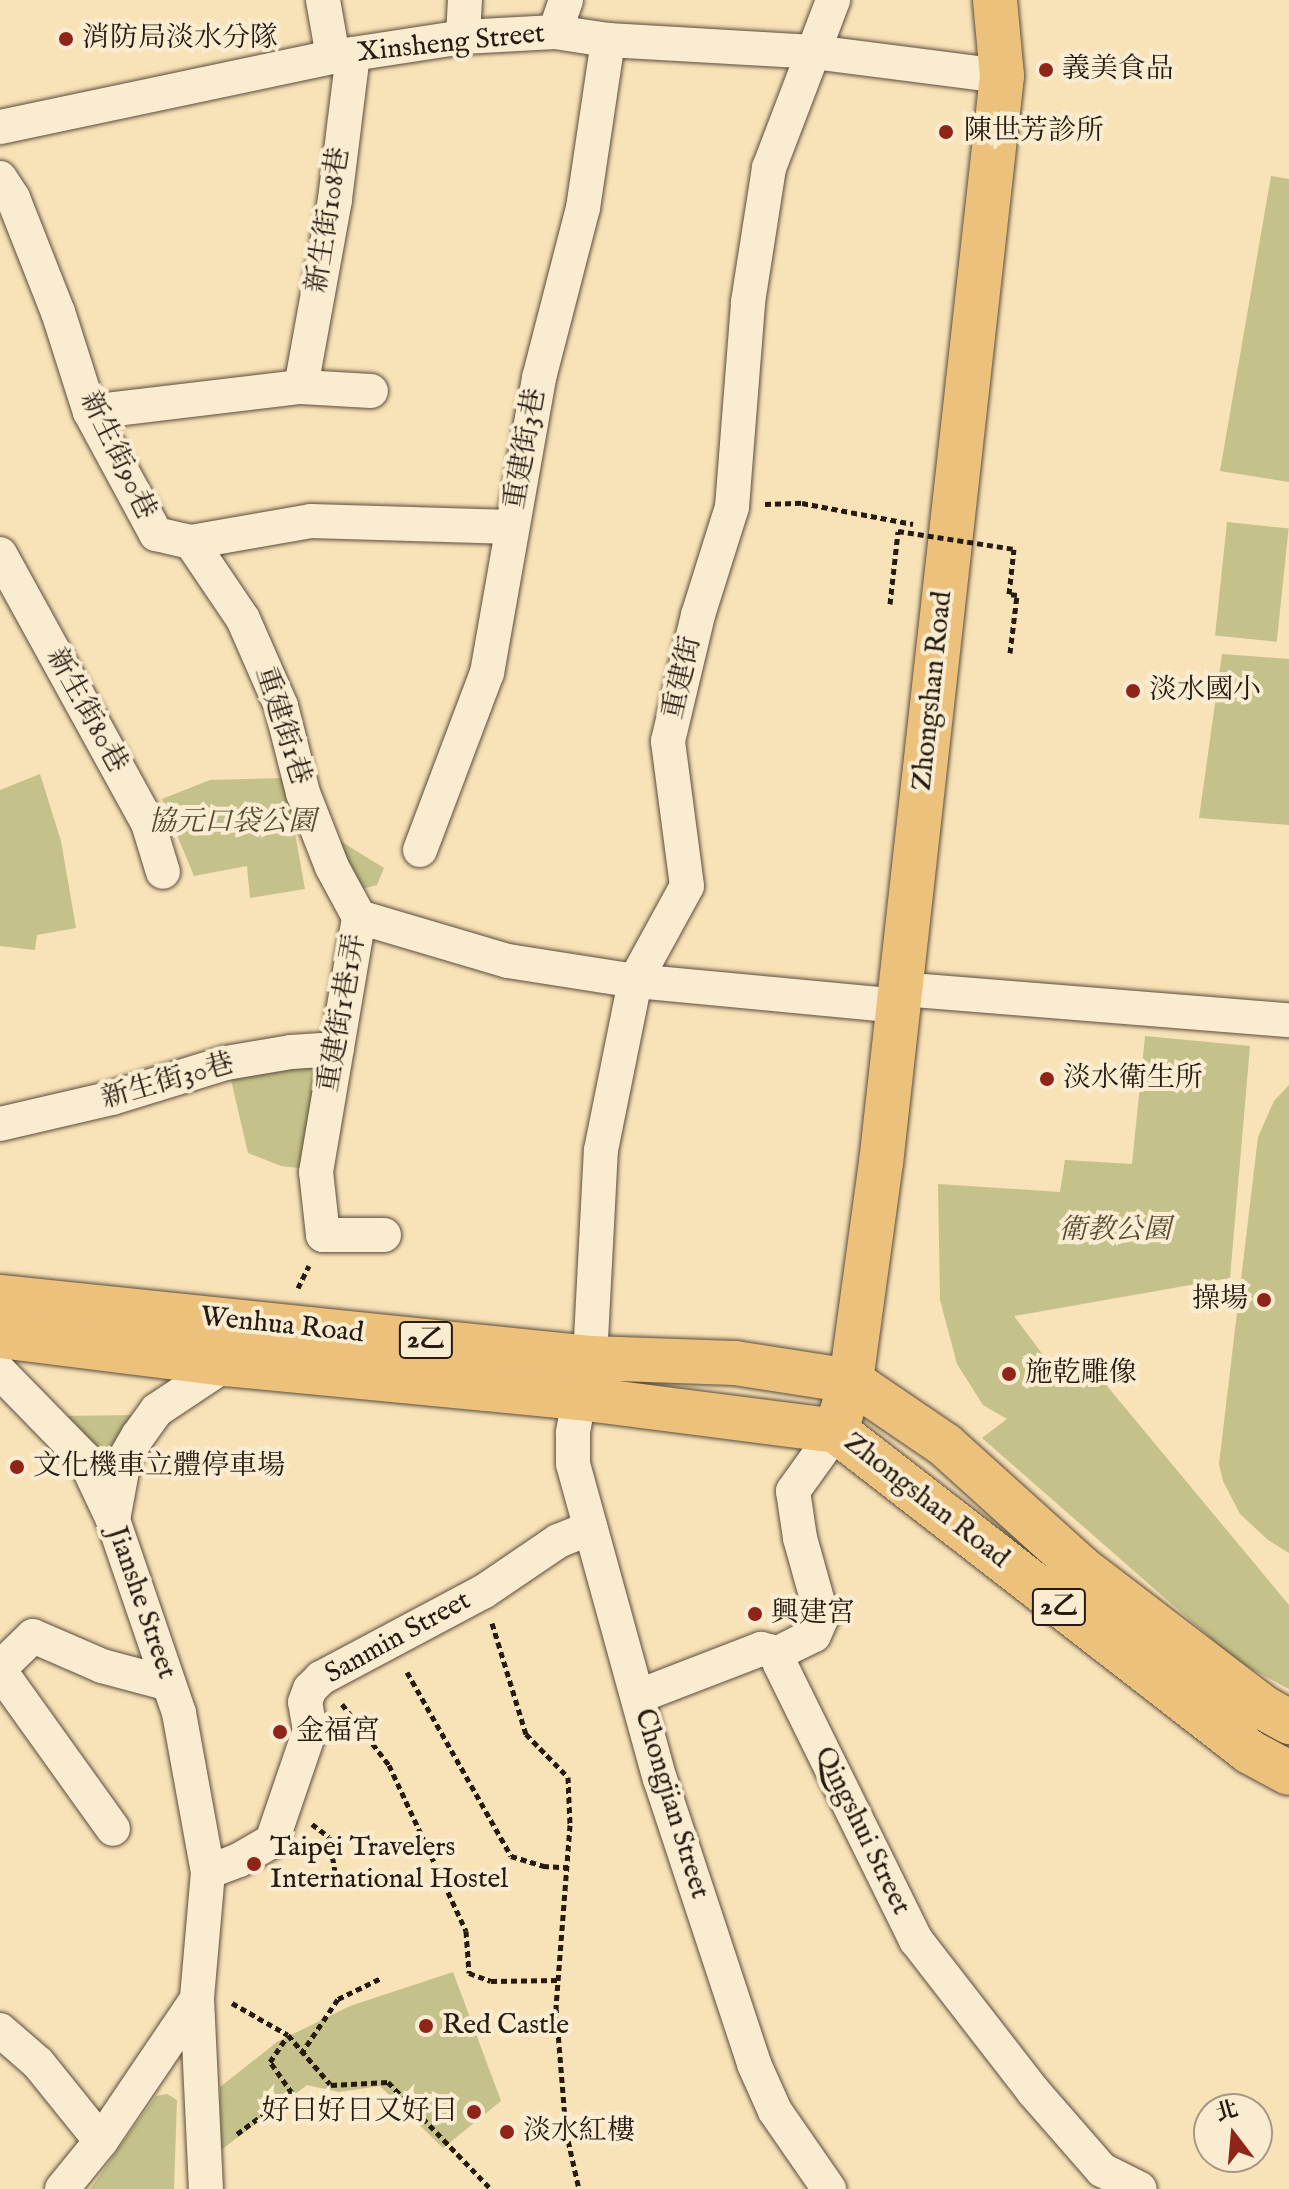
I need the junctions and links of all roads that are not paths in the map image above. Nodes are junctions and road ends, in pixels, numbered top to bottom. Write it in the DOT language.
graph roads {
  1 [pos="323,0"];
  2 [pos="465,0"];
  3 [pos="833,0"];
  4 [pos="995,0"];
  5 [pos="560,16"];
  6 [pos="463,37"];
  7 [pos="608,40"];
  8 [pos="814,52"];
  9 [pos="343,55"];
  10 [pos="1002,76"];
  11 [pos="0,127"];
  12 [pos="0,178"];
  13 [pos="301,387"];
  14 [pos="371,391"];
  15 [pos="90,412"];
  16 [pos="512,527"];
  17 [pos="191,542"];
  18 [pos="0,554"];
  19 [pos="420,850"];
  20 [pos="163,872"];
  21 [pos="359,917"];
  22 [pos="635,981"];
  23 [pos="899,997"];
  24 [pos="1289,1020"];
  25 [pos="337,1049"];
  26 [pos="0,1124"];
  27 [pos="384,1235"];
  28 [pos="0,1297"];
  29 [pos="0,1336"];
  30 [pos="226,1364"];
  31 [pos="0,1372"];
  32 [pos="585,1378"];
  33 [pos="851,1381"];
  34 [pos="836,1431"];
  35 [pos="113,1520"];
  36 [pos="590,1528"];
  37 [pos="778,1653"];
  38 [pos="0,1670"];
  39 [pos="169,1684"];
  40 [pos="639,1696"];
  41 [pos="1289,1722"];
  42 [pos="1289,1773"];
  43 [pos="113,1829"];
  44 [pos="208,1872"];
  45 [pos="198,1992"];
  46 [pos="0,2030"];
  47 [pos="101,2141"];
  48 [pos="62,2189"];
  49 [pos="206,2189"];
  50 [pos="829,2189"];
  51 [pos="1140,2189"];
  1 -- 9 [label="street, 新生街108巷"];
  2 -- 6 [label="street"];
  3 -- 8 [label="street, 重建街"];
  4 -- 10 [label="main road, Zhongshan Road"];
  5 -- 6 [label="street, Xinsheng Street"];
  5 -- 7 [label="street, Xinsheng Street"];
  6 -- 9 [label="street, Xinsheng Street"];
  7 -- 8 [label="street, Xinsheng Street"];
  7 -- 16 [label="street, 重建街3巷"];
  8 -- 10 [label="street, Xinsheng Street"];
  8 -- 22 [label="street, 重建街"];
  9 -- 11 [label="street, Xinsheng Street"];
  9 -- 13 [label="street, 新生街108巷"];
  10 -- 23 [label="main road, Zhongshan Road"];
  12 -- 15 [label="street, 新生街90巷"];
  13 -- 14 [label="street"];
  13 -- 15 [label="street"];
  15 -- 17 [label="street, 新生街90巷"];
  16 -- 17 [label="street, 新生街90巷"];
  16 -- 19 [label="street, 重建街3巷"];
  17 -- 21 [label="street, 重建街1巷"];
  18 -- 20 [label="street, 新生街80巷"];
  21 -- 22 [label="street, 重建街1巷1弄"];
  21 -- 25 [label="street, 重建街1巷1弄"];
  22 -- 23 [label="street, 重建街1巷1弄"];
  22 -- 32 [label="street, 重建街"];
  23 -- 24 [label="street, 重建街1巷1弄"];
  23 -- 33 [label="main road, Zhongshan Road"];
  25 -- 26 [label="street, 新生街30巷"];
  25 -- 27 [label="street, 重建街1巷1弄"];
  28 -- 32 [label="main road, Wenhua Road / 2乙"];
  29 -- 30 [label="main road, Wenhua Road / 2乙"];
  30 -- 32 [label="main road, Wenhua Road / 2乙"];
  30 -- 35 [label="street"];
  31 -- 35 [label="street, Jianshe Street"];
  32 -- 33 [label="main road, Wenhua Road / 2乙"];
  32 -- 34 [label="main road, Wenhua Road / 2乙"];
  32 -- 36 [label="street, Chongjian Street"];
  33 -- 34 [label="main road, Zhongshan Road"];
  33 -- 41 [label="main road, Zhongshan Road / 2乙"];
  34 -- 37 [label="street"];
  34 -- 42 [label="main road, Zhongshan Road / 2乙"];
  35 -- 39 [label="street, Jianshe Street"];
  36 -- 40 [label="street, Chongjian Street"];
  36 -- 44 [label="street, Sanmin Street"];
  37 -- 40 [label="street"];
  37 -- 51 [label="street, Qingshui Street"];
  38 -- 39 [label="street"];
  38 -- 43 [label="street"];
  39 -- 44 [label="street, Jianshe Street"];
  40 -- 50 [label="street, Chongjian Street"];
  44 -- 45 [label="street"];
  45 -- 47 [label="street"];
  45 -- 49 [label="street"];
  46 -- 47 [label="street"];
  47 -- 48 [label="street"];
}
